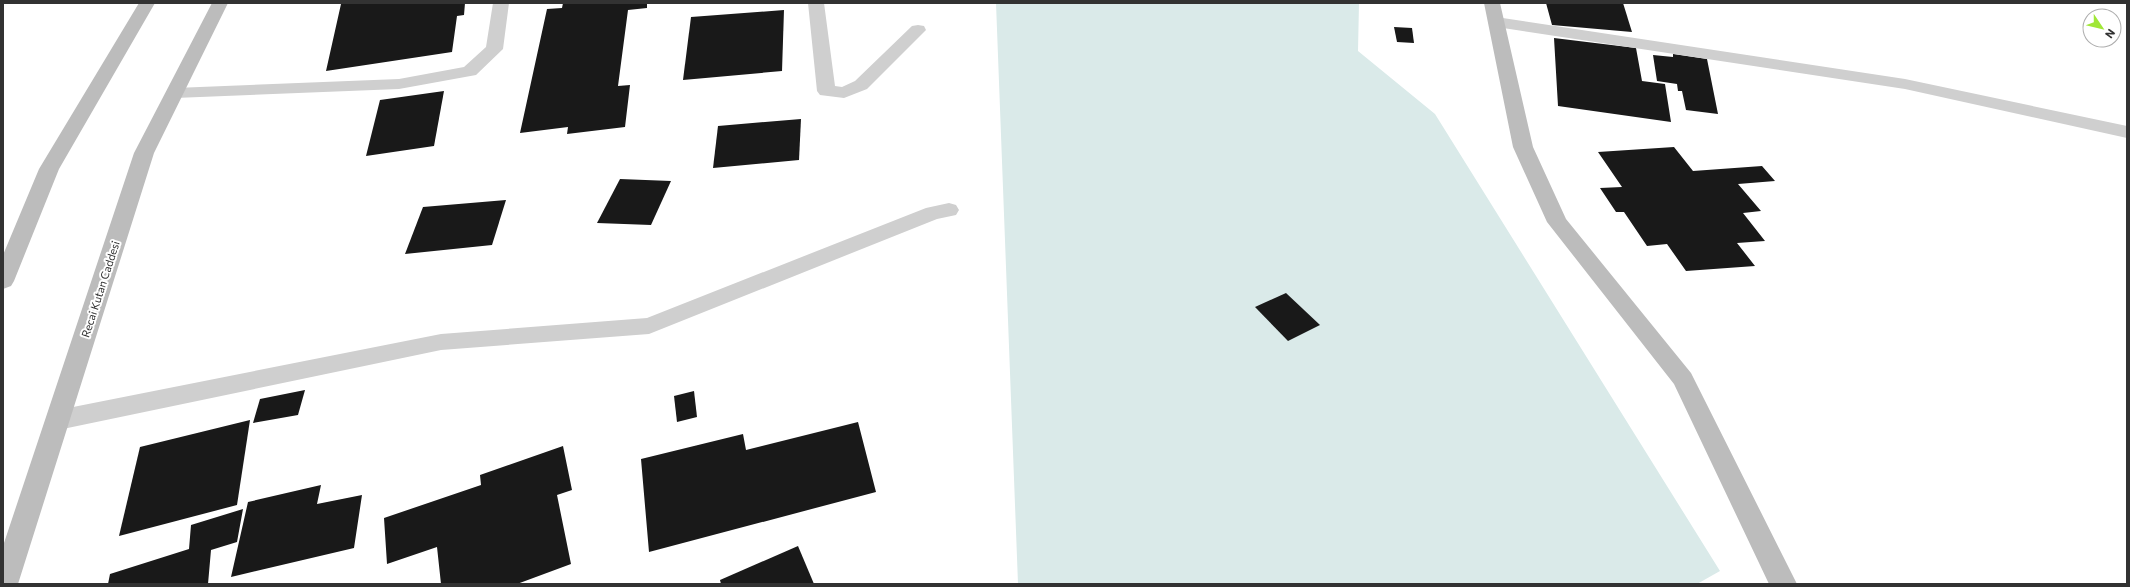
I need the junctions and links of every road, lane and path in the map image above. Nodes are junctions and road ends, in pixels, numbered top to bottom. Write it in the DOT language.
graph roads {
  1 [pos="147,3"];
  2 [pos="220,3"];
  3 [pos="501,3"];
  4 [pos="816,3"];
  5 [pos="1494,12"];
  6 [pos="918,30"];
  7 [pos="175,93"];
  8 [pos="2127,132"];
  9 [pos="949,210"];
  10 [pos="3,282"];
  11 [pos="58,420"];
  12 [pos="4,584"];
  13 [pos="1783,584"];
  1 -- 10 [label="main road"];
  2 -- 7 [label="main road, Recai Kutan Caddesi"];
  3 -- 7 [label="street"];
  4 -- 6 [label="street"];
  5 -- 8 [label="street"];
  5 -- 13 [label="main road"];
  7 -- 11 [label="main road, Recai Kutan Caddesi"];
  9 -- 11 [label="street"];
  11 -- 12 [label="main road, Recai Kutan Caddesi"];
}
